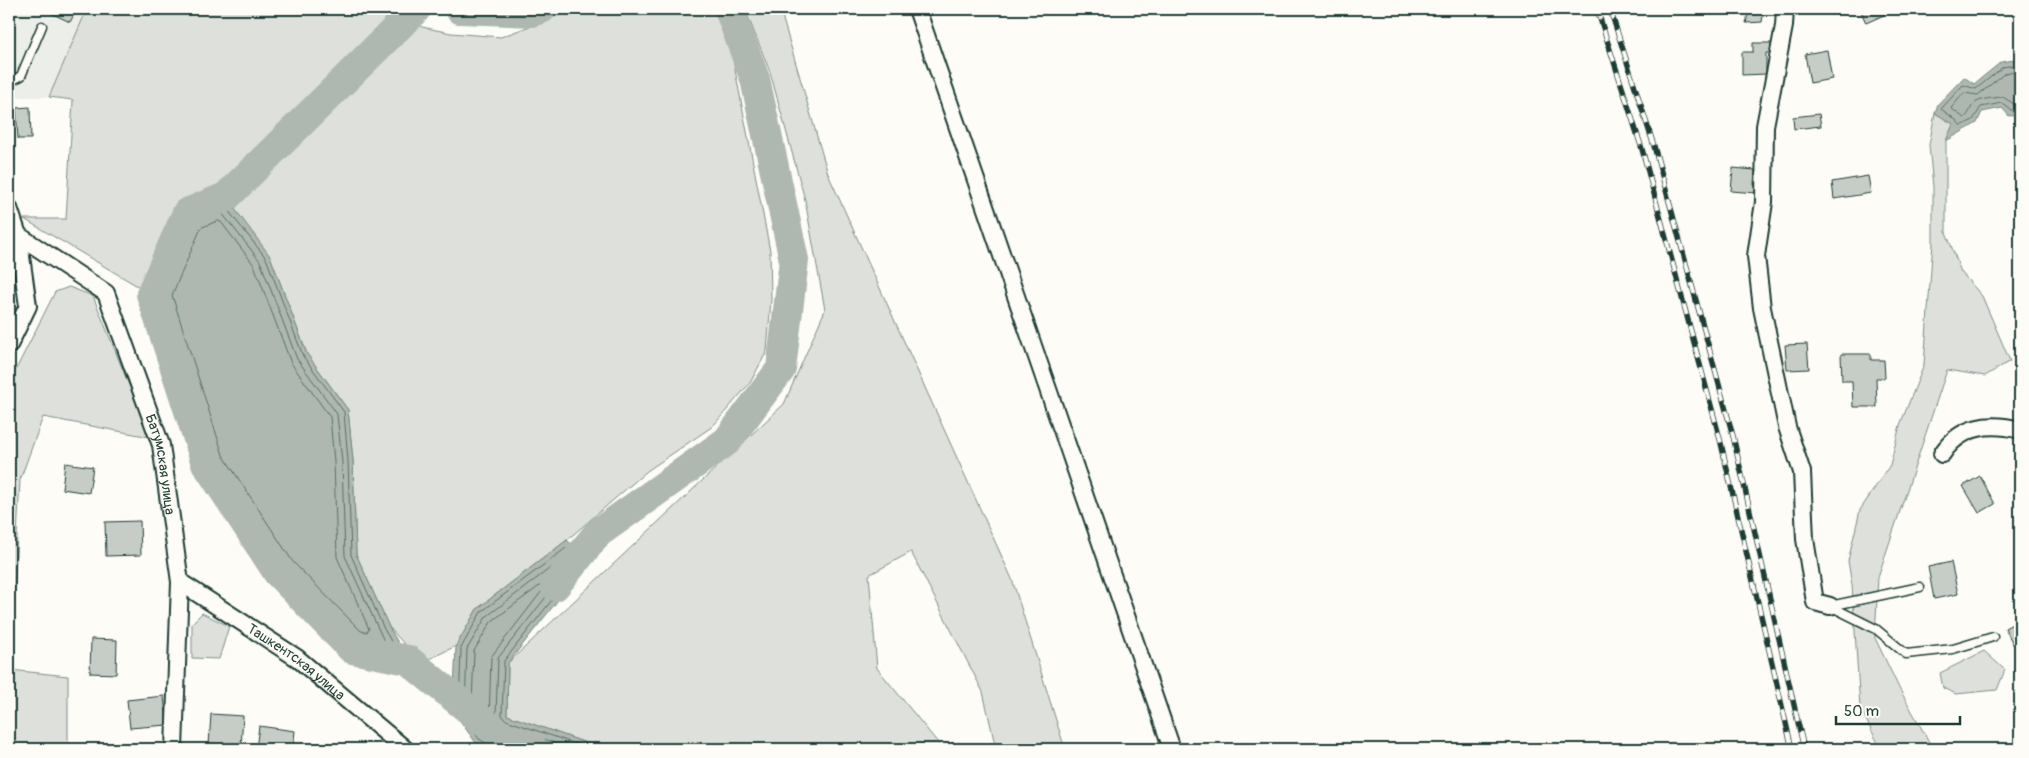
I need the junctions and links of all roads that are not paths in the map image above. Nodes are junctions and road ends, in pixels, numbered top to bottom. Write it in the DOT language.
graph roads {
  1 [pos="917,9"];
  2 [pos="1785,9"];
  3 [pos="42,26"];
  4 [pos="9,82"];
  5 [pos="9,208"];
  6 [pos="18,234"];
  7 [pos="9,345"];
  8 [pos="2020,430"];
  9 [pos="1942,454"];
  10 [pos="180,582"];
  11 [pos="1920,587"];
  12 [pos="1830,606"];
  13 [pos="1992,637"];
  14 [pos="174,749"];
  15 [pos="406,749"];
  16 [pos="1172,749"];
  1 -- 16 [label="street"];
  2 -- 12 [label="street"];
  3 -- 4 [label="lane"];
  5 -- 6 [label="street"];
  6 -- 7 [label="street"];
  6 -- 10 [label="street, Батумская улица"];
  8 -- 9 [label="street"];
  10 -- 14 [label="street, Батумская улица"];
  10 -- 15 [label="street, Ташкентская улица"];
  11 -- 12 [label="lane"];
  12 -- 13 [label="lane"];
}
